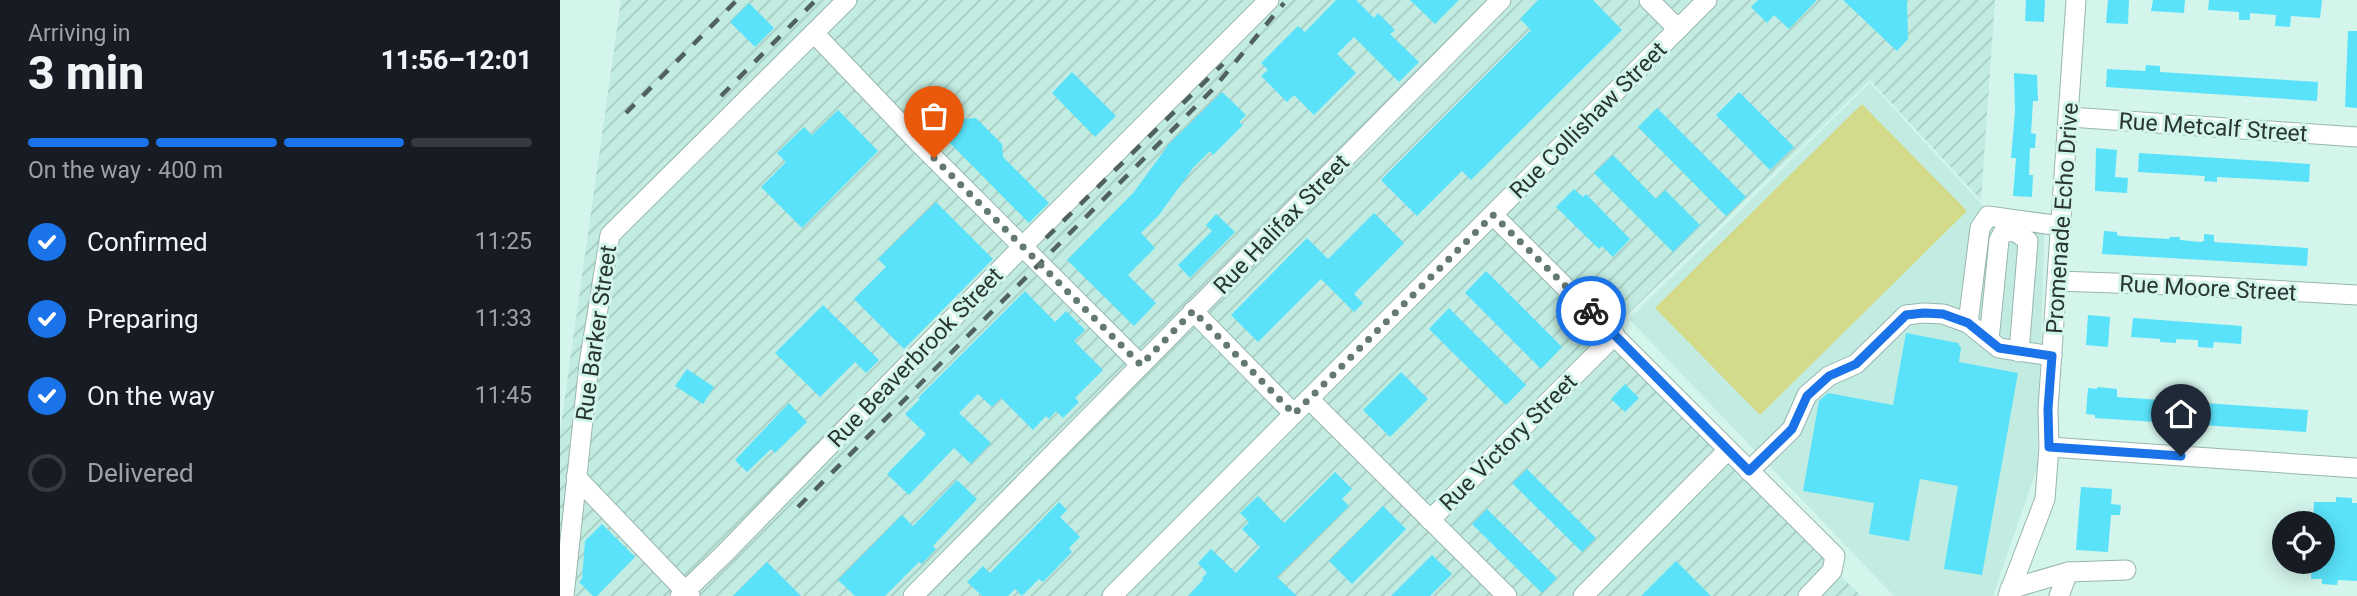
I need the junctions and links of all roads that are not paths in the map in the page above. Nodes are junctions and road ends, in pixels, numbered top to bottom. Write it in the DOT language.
graph roads {
  1 [pos="846,0"];
  2 [pos="1269,0"];
  3 [pos="1501,0"];
  4 [pos="1649,0"];
  5 [pos="1707,0"];
  6 [pos="2076,0"];
  7 [pos="1678,29"];
  8 [pos="814,33"];
  9 [pos="2070,117"];
  10 [pos="2357,137"];
  11 [pos="1493,215"];
  12 [pos="2061,226"];
  13 [pos="1022,247"];
  14 [pos="2059,281"];
  15 [pos="2357,295"];
  16 [pos="1193,311"];
  17 [pos="1968,323"];
  18 [pos="1615,335"];
  19 [pos="1989,340"];
  20 [pos="2019,352"];
  21 [pos="2052,356"];
  22 [pos="1141,365"];
  23 [pos="1308,399"];
  24 [pos="1294,414"];
  25 [pos="2049,447"];
  26 [pos="1728,450"];
  27 [pos="2357,468"];
  28 [pos="1749,471"];
  29 [pos="576,477"];
  30 [pos="1430,520"];
  31 [pos="2126,570"];
  32 [pos="2068,572"];
  33 [pos="2009,593"];
  34 [pos="685,595"];
  35 [pos="564,596"];
  36 [pos="913,596"];
  37 [pos="1112,596"];
  38 [pos="1507,596"];
  39 [pos="1583,596"];
  40 [pos="1808,596"];
  41 [pos="2059,596"];
  1 -- 8 [label="street, Rue Barker Street"];
  2 -- 13 [label="street, Rue Beaverbrook Street"];
  3 -- 16 [label="street, Rue Halifax Street"];
  4 -- 7 [label="street"];
  5 -- 7 [label="street, Rue Collishaw Street"];
  6 -- 9 [label="street, Promenade Echo Drive"];
  7 -- 11 [label="street, Rue Collishaw Street"];
  8 -- 13 [label="street"];
  8 -- 29 [label="street, Rue Barker Street"];
  9 -- 10 [label="street, Rue Metcalf Street"];
  9 -- 12 [label="street, Promenade Echo Drive"];
  11 -- 18 [label="street"];
  11 -- 23 [label="street, Rue Collishaw Street"];
  12 -- 14 [label="street, Promenade Echo Drive"];
  12 -- 17 [label="street"];
  13 -- 22 [label="street"];
  13 -- 34 [label="street, Rue Beaverbrook Street"];
  14 -- 15 [label="street, Rue Moore Street"];
  14 -- 21 [label="street, Promenade Echo Drive"];
  16 -- 22 [label="street, Rue Halifax Street"];
  16 -- 24 [label="street"];
  17 -- 19 [label="street"];
  17 -- 28 [label="street"];
  18 -- 26 [label="street"];
  18 -- 30 [label="street, Rue Victory Street"];
  19 -- 20 [label="street"];
  19 -- 20 [label="street"];
  20 -- 21 [label="street"];
  21 -- 25 [label="street, Promenade Echo Drive"];
  22 -- 36 [label="street, Rue Halifax Street"];
  23 -- 24 [label="street, Rue Collishaw Street"];
  23 -- 30 [label="street"];
  24 -- 37 [label="street, Rue Collishaw Street"];
  25 -- 27 [label="street"];
  25 -- 33 [label="street, Promenade Echo Drive"];
  26 -- 28 [label="street"];
  26 -- 39 [label="street"];
  28 -- 40 [label="street"];
  29 -- 34 [label="street"];
  29 -- 35 [label="street, Rue Barker Street"];
  30 -- 38 [label="street"];
  31 -- 32 [label="street"];
  32 -- 33 [label="street"];
  32 -- 41 [label="street"];
}
